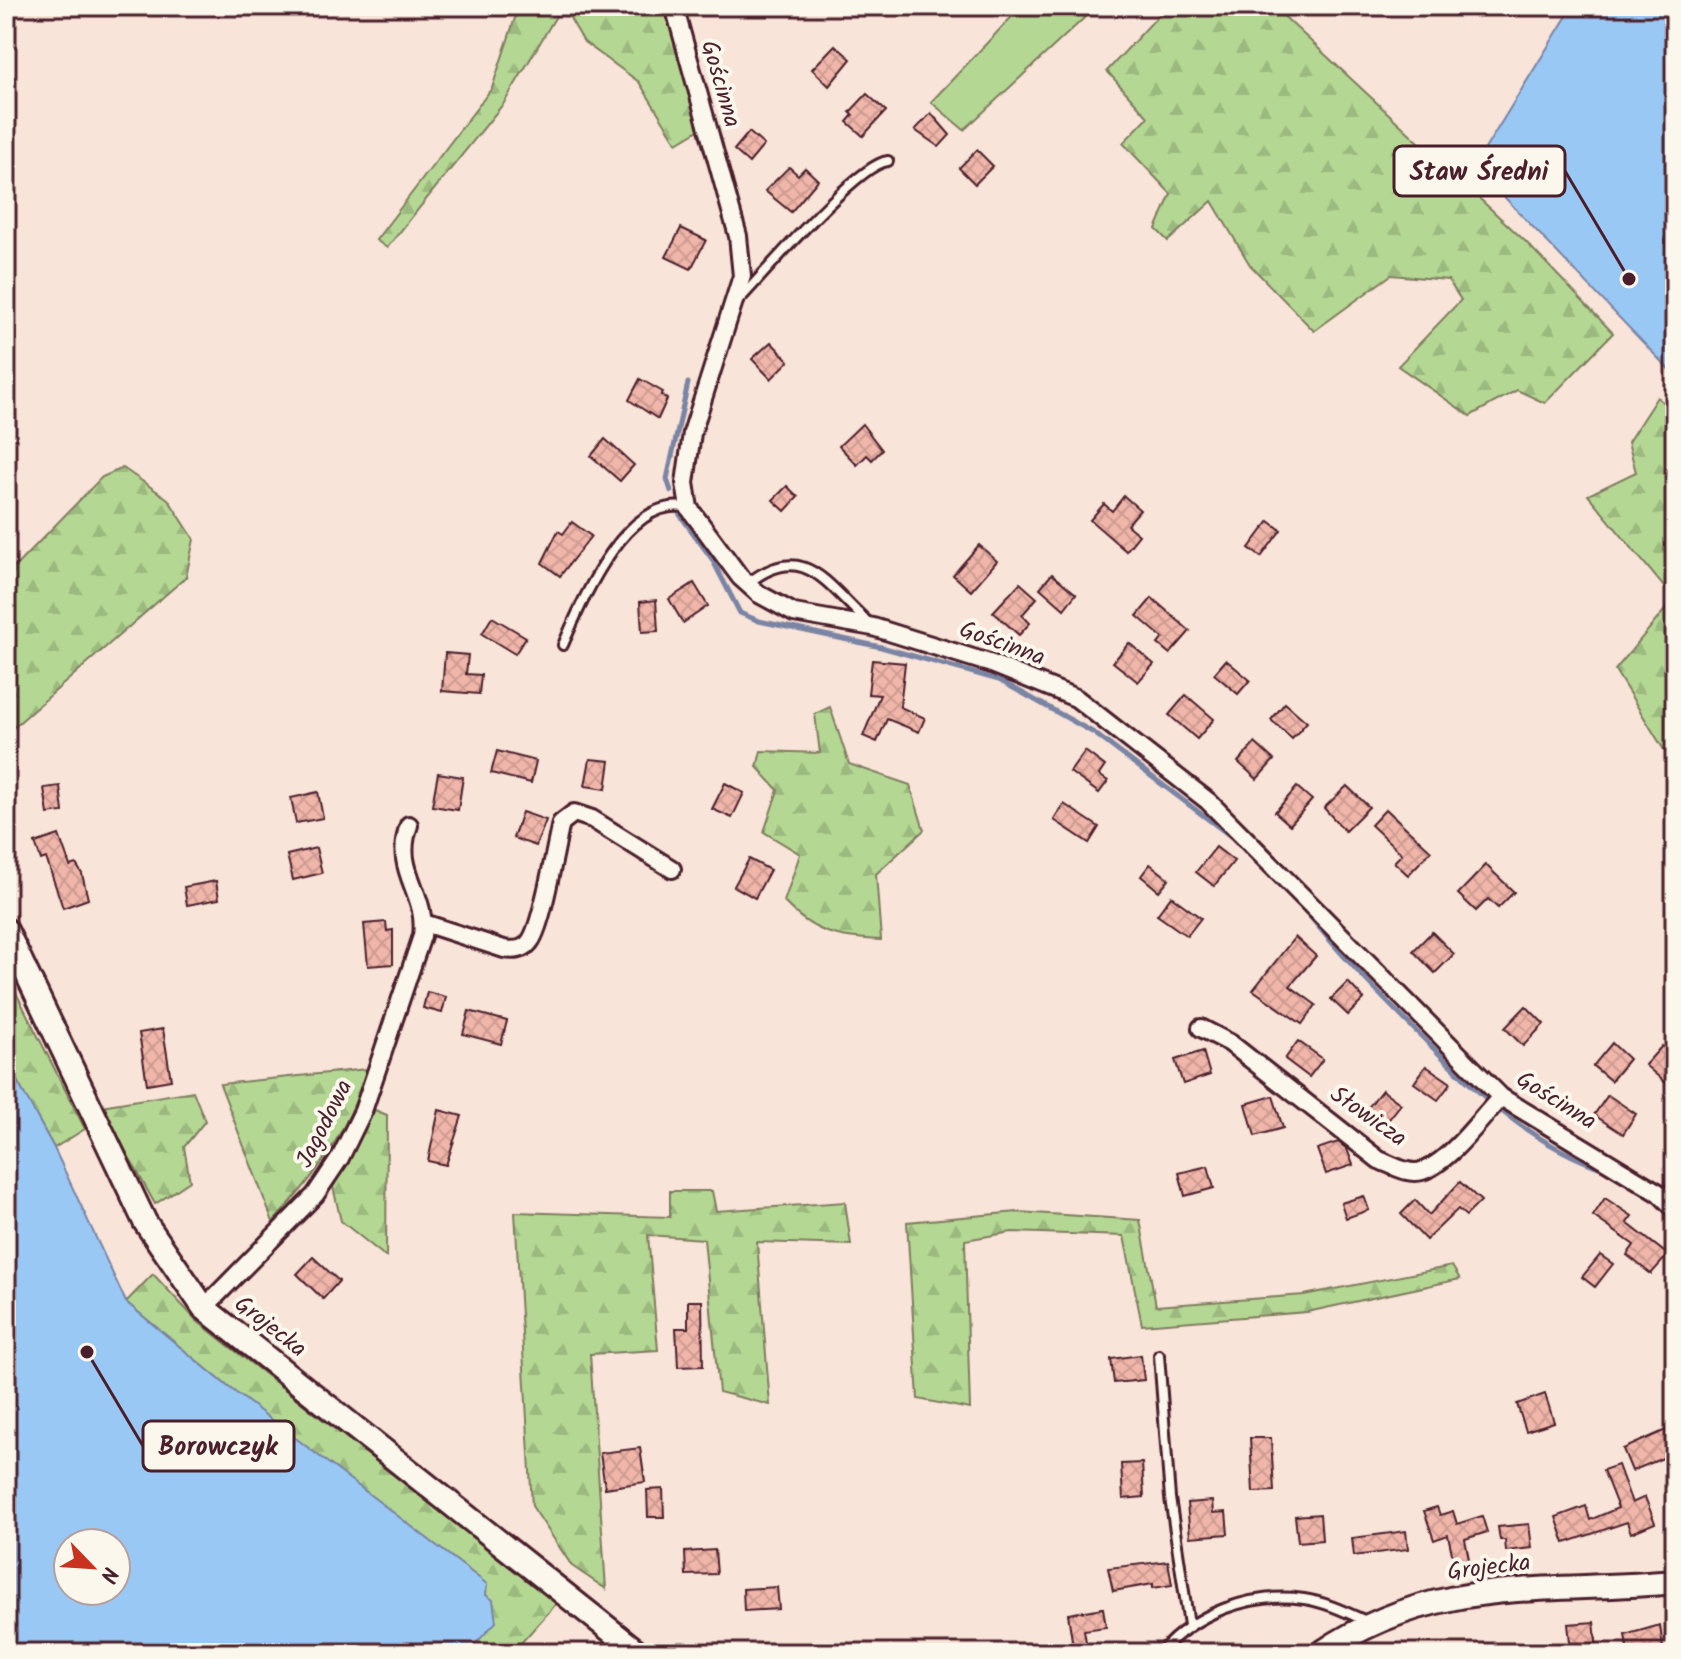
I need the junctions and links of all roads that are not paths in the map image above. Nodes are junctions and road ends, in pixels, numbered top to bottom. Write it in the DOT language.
graph roads {
  1 [pos="674,6"];
  2 [pos="888,161"];
  3 [pos="733,306"];
  4 [pos="689,508"];
  5 [pos="747,584"];
  6 [pos="873,627"];
  7 [pos="563,645"];
  8 [pos="409,825"];
  9 [pos="672,869"];
  10 [pos="424,923"];
  11 [pos="6,930"];
  12 [pos="1201,1028"];
  13 [pos="1501,1097"];
  14 [pos="1675,1209"];
  15 [pos="204,1308"];
  16 [pos="1159,1355"];
  17 [pos="1675,1582"];
  18 [pos="1373,1624"];
  19 [pos="1189,1625"];
  20 [pos="1329,1651"];
  21 [pos="639,1653"];
  22 [pos="1160,1653"];
  1 -- 3 [label="street, Gościnna"];
  2 -- 3 [label="lane"];
  3 -- 4 [label="street, Gościnna"];
  4 -- 5 [label="street, Gościnna"];
  4 -- 7 [label="lane"];
  5 -- 6 [label="street, Gościnna"];
  5 -- 6 [label="lane"];
  6 -- 13 [label="street, Gościnna"];
  8 -- 10 [label="street, Jagodowa"];
  9 -- 10 [label="street"];
  10 -- 15 [label="street, Jagodowa"];
  11 -- 15 [label="street, Grojecka"];
  12 -- 13 [label="street, Słowicza"];
  13 -- 14 [label="street, Gościnna"];
  15 -- 21 [label="street, Grojecka"];
  16 -- 19 [label="lane"];
  17 -- 18 [label="street, Grojecka"];
  18 -- 19 [label="lane"];
  18 -- 20 [label="street, Grojecka"];
  19 -- 22 [label="lane"];
}
